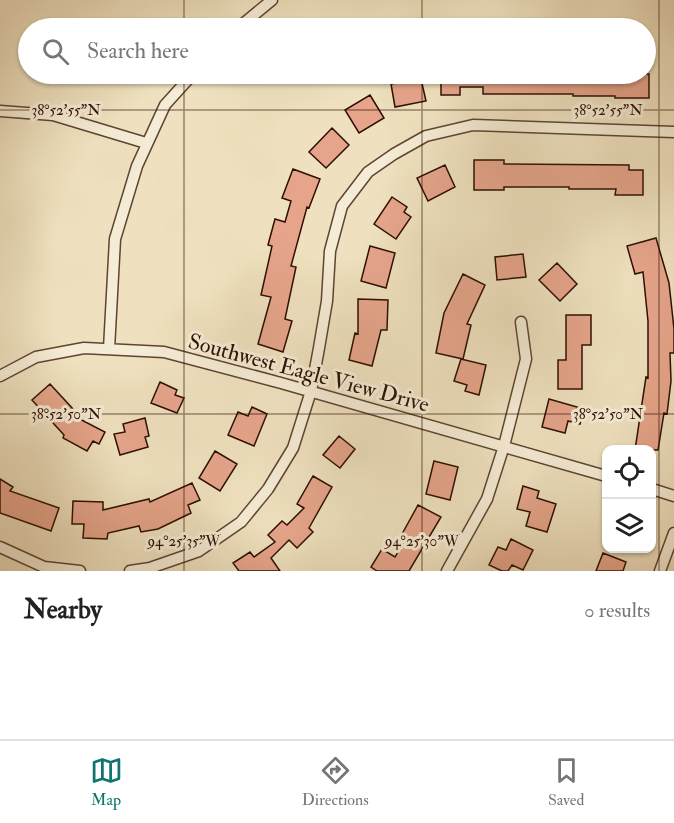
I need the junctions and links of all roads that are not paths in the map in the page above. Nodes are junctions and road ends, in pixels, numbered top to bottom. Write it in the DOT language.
graph roads {
  1 [pos="272,0"];
  2 [pos="250,18"];
  3 [pos="184,84"];
  4 [pos="0,111"];
  5 [pos="674,132"];
  6 [pos="146,143"];
  7 [pos="521,322"];
  8 [pos="109,349"];
  9 [pos="0,376"];
  10 [pos="310,392"];
  11 [pos="504,446"];
  12 [pos="602,475"];
  13 [pos="656,491"];
  14 [pos="674,496"];
  15 [pos="674,533"];
  16 [pos="0,547"];
  17 [pos="80,571"];
  18 [pos="130,571"];
  19 [pos="447,571"];
  20 [pos="660,571"];
  1 -- 2 [label="street"];
  3 -- 6 [label="street"];
  4 -- 6 [label="street"];
  5 -- 10 [label="street"];
  6 -- 8 [label="street"];
  7 -- 11 [label="street"];
  8 -- 9 [label="street, Southwest Eagle View Drive"];
  8 -- 10 [label="street, Southwest Eagle View Drive"];
  10 -- 11 [label="street, Southwest Eagle View Drive"];
  10 -- 18 [label="street"];
  11 -- 12 [label="street, Southwest Eagle View Drive"];
  11 -- 19 [label="street"];
  13 -- 14 [label="street"];
  15 -- 20 [label="street"];
  16 -- 17 [label="street"];
}
